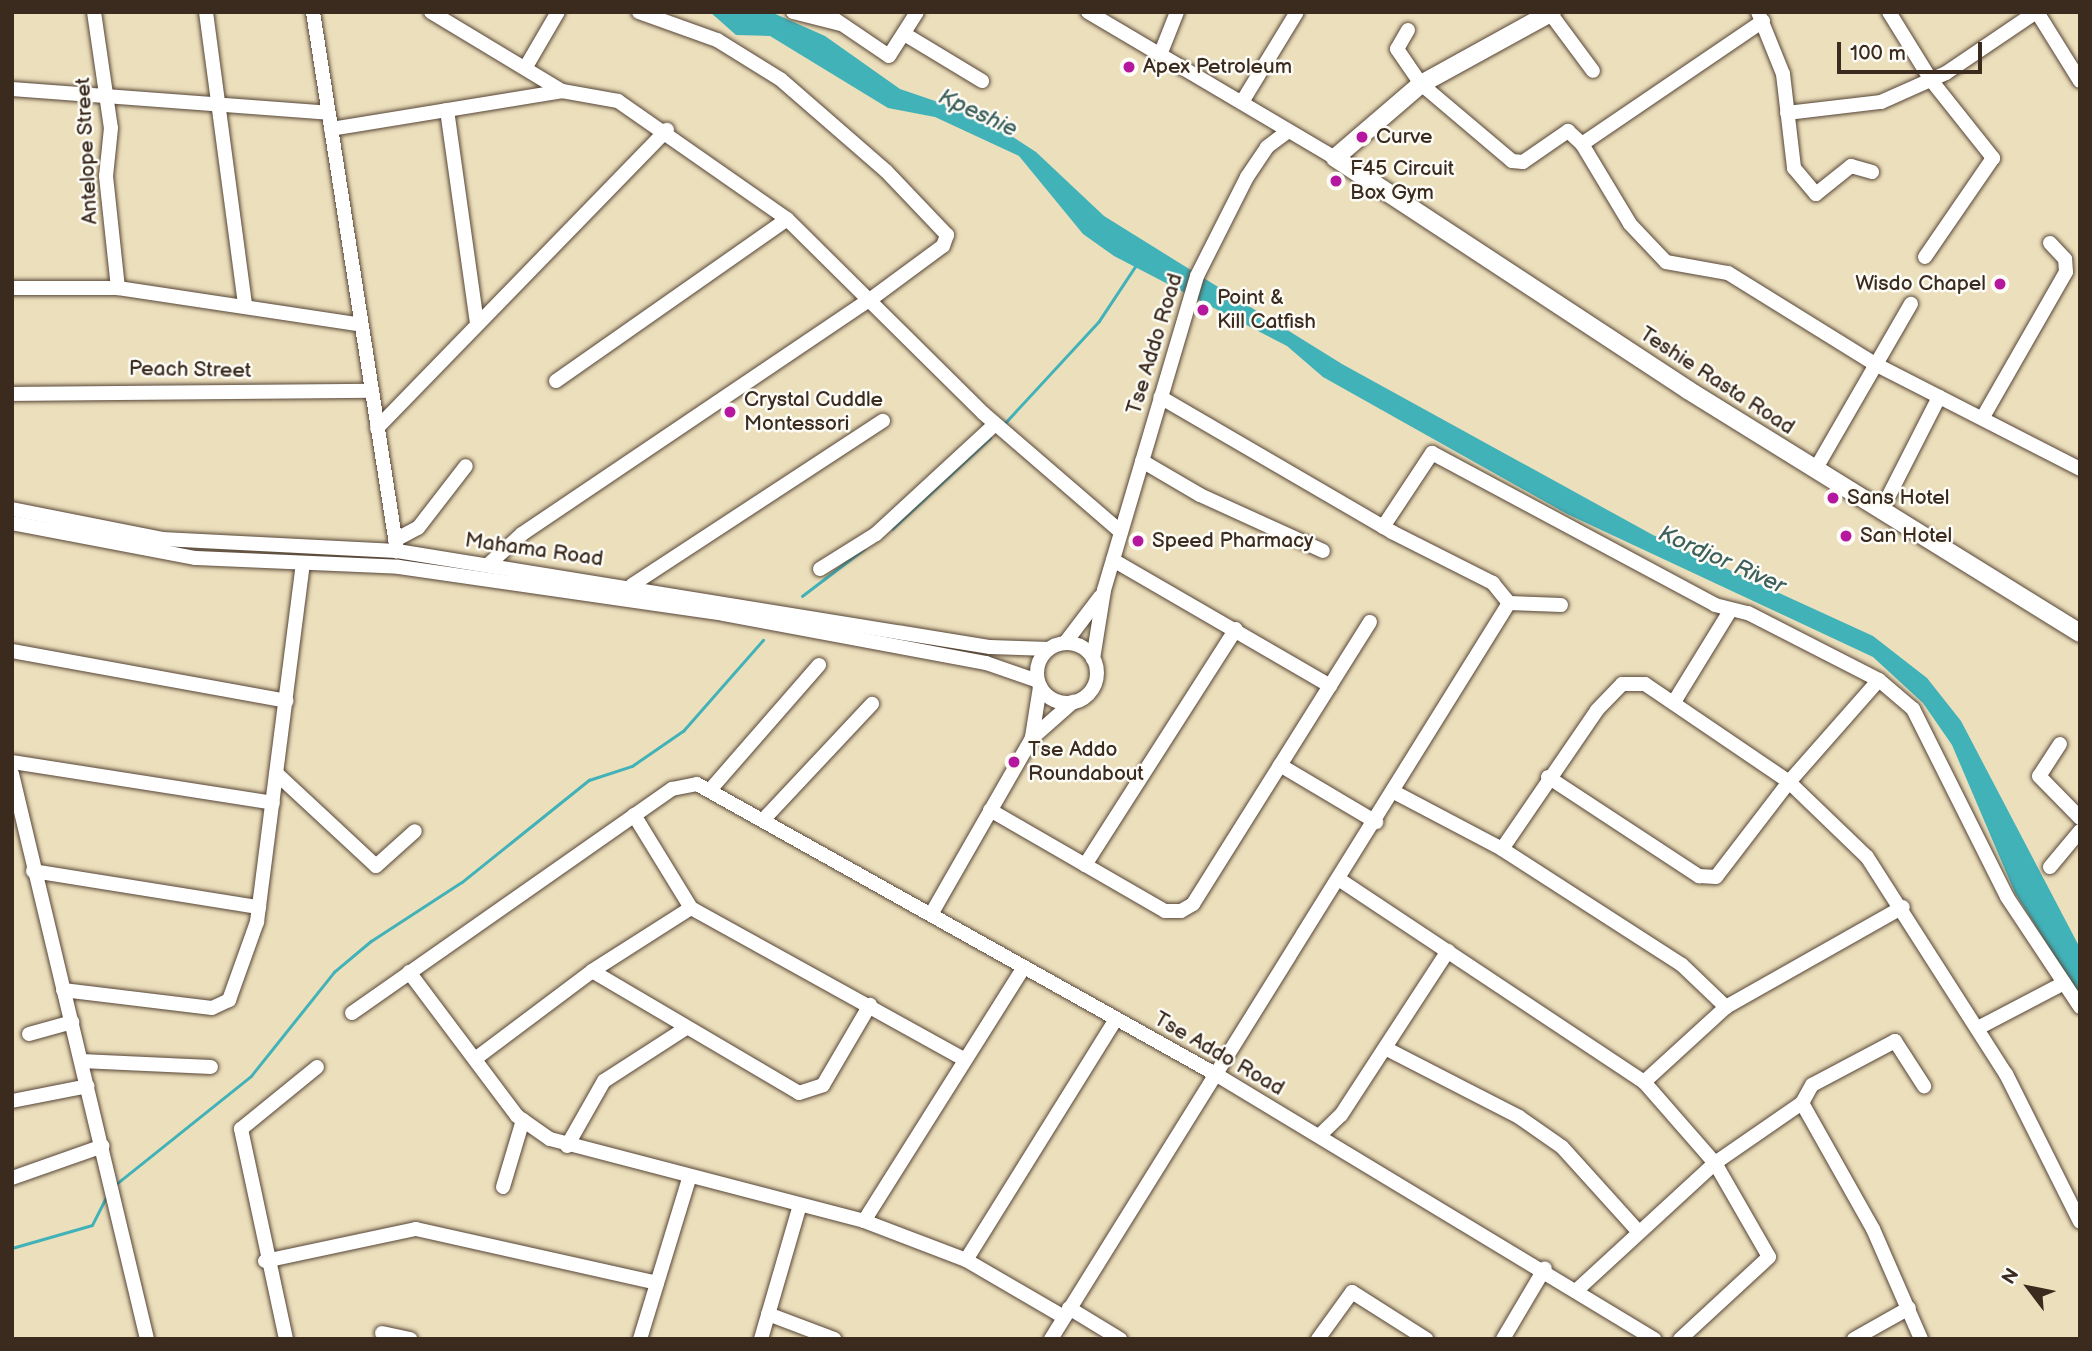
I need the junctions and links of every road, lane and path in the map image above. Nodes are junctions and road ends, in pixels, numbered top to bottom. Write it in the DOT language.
graph roads {
  1 [pos="94,12"];
  2 [pos="206,12"];
  3 [pos="313,12"];
  4 [pos="431,12"];
  5 [pos="558,12"];
  6 [pos="639,12"];
  7 [pos="793,12"];
  8 [pos="824,12"];
  9 [pos="918,12"];
  10 [pos="1088,12"];
  11 [pos="1177,12"];
  12 [pos="1297,12"];
  13 [pos="1889,12"];
  14 [pos="2036,12"];
  15 [pos="1551,13"];
  16 [pos="1760,17"];
  17 [pos="841,24"];
  18 [pos="1408,30"];
  19 [pos="906,35"];
  20 [pos="1160,55"];
  21 [pos="527,65"];
  22 [pos="1593,71"];
  23 [pos="1931,80"];
  24 [pos="982,81"];
  25 [pos="2080,81"];
  26 [pos="1421,85"];
  27 [pos="12,89"];
  28 [pos="562,91"];
  29 [pos="105,97"];
  30 [pos="1241,102"];
  31 [pos="221,105"];
  32 [pos="447,110"];
  33 [pos="328,113"];
  34 [pos="1787,113"];
  35 [pos="331,129"];
  36 [pos="667,130"];
  37 [pos="1287,131"];
  38 [pos="1582,144"];
  39 [pos="1335,159"];
  40 [pos="1872,172"];
  41 [pos="787,219"];
  42 [pos="2050,243"];
  43 [pos="1925,257"];
  44 [pos="12,288"];
  45 [pos="118,288"];
  46 [pos="871,299"];
  47 [pos="245,303"];
  48 [pos="1911,303"];
  49 [pos="357,324"];
  50 [pos="477,324"];
  51 [pos="1873,363"];
  52 [pos="556,381"];
  53 [pos="368,391"];
  54 [pos="12,394"];
  55 [pos="1160,397"];
  56 [pos="1939,397"];
  57 [pos="1983,417"];
  58 [pos="883,421"];
  59 [pos="996,424"];
  60 [pos="377,428"];
  61 [pos="1142,461"];
  62 [pos="466,467"];
  63 [pos="2080,469"];
  64 [pos="1815,470"];
  65 [pos="12,509"];
  66 [pos="1882,509"];
  67 [pos="12,523"];
  68 [pos="1383,527"];
  69 [pos="1121,532"];
  70 [pos="396,545"];
  71 [pos="1323,551"];
  72 [pos="1113,560"];
  73 [pos="303,564"];
  74 [pos="489,564"];
  75 [pos="820,569"];
  76 [pos="632,585"];
  77 [pos="1104,590"];
  78 [pos="1509,603"];
  79 [pos="1561,605"];
  80 [pos="1730,611"];
  81 [pos="1370,622"];
  82 [pos="1236,629"];
  83 [pos="2080,634"];
  84 [pos="1065,643"];
  85 [pos="1049,649"];
  86 [pos="12,651"];
  87 [pos="1093,659"];
  88 [pos="820,665"];
  89 [pos="1879,680"];
  90 [pos="1039,684"];
  91 [pos="1330,686"];
  92 [pos="286,701"];
  93 [pos="1073,702"];
  94 [pos="1674,702"];
  95 [pos="872,704"];
  96 [pos="1032,738"];
  97 [pos="2060,744"];
  98 [pos="12,762"];
  99 [pos="1280,765"];
  100 [pos="12,774"];
  101 [pos="277,775"];
  102 [pos="1548,777"];
  103 [pos="1788,782"];
  104 [pos="710,790"];
  105 [pos="1394,792"];
  106 [pos="274,803"];
  107 [pos="990,810"];
  108 [pos="634,815"];
  109 [pos="2080,818"];
  110 [pos="764,819"];
  111 [pos="1376,822"];
  112 [pos="415,831"];
  113 [pos="2080,831"];
  114 [pos="1502,849"];
  115 [pos="1085,865"];
  116 [pos="2050,867"];
  117 [pos="33,871"];
  118 [pos="1340,880"];
  119 [pos="259,907"];
  120 [pos="1903,907"];
  121 [pos="691,908"];
  122 [pos="933,911"];
  123 [pos="1448,951"];
  124 [pos="592,971"];
  125 [pos="1022,971"];
  126 [pos="408,972"];
  127 [pos="2064,983"];
  128 [pos="63,990"];
  129 [pos="870,1005"];
  130 [pos="1726,1007"];
  131 [pos="2080,1007"];
  132 [pos="352,1013"];
  133 [pos="1116,1019"];
  134 [pos="72,1022"];
  135 [pos="686,1028"];
  136 [pos="1978,1028"];
  137 [pos="30,1034"];
  138 [pos="1385,1048"];
  139 [pos="475,1059"];
  140 [pos="965,1060"];
  141 [pos="81,1061"];
  142 [pos="211,1067"];
  143 [pos="317,1068"];
  144 [pos="1217,1075"];
  145 [pos="1644,1082"];
  146 [pos="88,1086"];
  147 [pos="1924,1086"];
  148 [pos="12,1101"];
  149 [pos="1802,1103"];
  150 [pos="523,1119"];
  151 [pos="1319,1136"];
  152 [pos="103,1146"];
  153 [pos="567,1146"];
  154 [pos="1715,1163"];
  155 [pos="12,1178"];
  156 [pos="689,1179"];
  157 [pos="503,1187"];
  158 [pos="799,1208"];
  159 [pos="864,1221"];
  160 [pos="2080,1222"];
  161 [pos="1638,1231"];
  162 [pos="966,1260"];
  163 [pos="265,1261"];
  164 [pos="1545,1268"];
  165 [pos="657,1283"];
  166 [pos="1577,1290"];
  167 [pos="1909,1308"];
  168 [pos="1067,1312"];
  169 [pos="768,1314"];
  170 [pos="382,1333"];
  171 [pos="147,1339"];
  172 [pos="286,1339"];
  173 [pos="410,1339"];
  174 [pos="640,1339"];
  175 [pos="761,1339"];
  176 [pos="834,1339"];
  177 [pos="1051,1339"];
  178 [pos="1120,1339"];
  179 [pos="1318,1339"];
  180 [pos="1426,1339"];
  181 [pos="1503,1339"];
  182 [pos="1654,1339"];
  183 [pos="1680,1339"];
  184 [pos="1854,1339"];
  185 [pos="1921,1339"];
  1 -- 29 [label="street, Antelope Street"];
  2 -- 31 [label="street"];
  3 -- 33 [label="street"];
  4 -- 21 [label="street"];
  5 -- 21 [label="street"];
  6 -- 46 [label="street"];
  7 -- 17 [label="street"];
  8 -- 17 [label="street"];
  9 -- 19 [label="street"];
  10 -- 20 [label="street"];
  11 -- 20 [label="street"];
  12 -- 30 [label="street"];
  13 -- 23 [label="street"];
  14 -- 23 [label="street"];
  14 -- 25 [label="street"];
  15 -- 22 [label="street"];
  15 -- 26 [label="main road"];
  16 -- 34 [label="street"];
  16 -- 38 [label="street"];
  17 -- 19 [label="street"];
  18 -- 26 [label="street"];
  19 -- 24 [label="street"];
  20 -- 30 [label="street"];
  21 -- 28 [label="street"];
  23 -- 34 [label="street"];
  23 -- 43 [label="street"];
  26 -- 38 [label="street"];
  26 -- 39 [label="main road"];
  27 -- 29 [label="street"];
  28 -- 32 [label="street"];
  28 -- 36 [label="street"];
  29 -- 31 [label="street"];
  29 -- 45 [label="street, Antelope Street"];
  30 -- 37 [label="street"];
  31 -- 33 [label="street"];
  31 -- 47 [label="street"];
  32 -- 35 [label="street"];
  32 -- 50 [label="street"];
  33 -- 35 [label="street"];
  34 -- 40 [label="street"];
  35 -- 49 [label="street"];
  36 -- 41 [label="street"];
  36 -- 50 [label="street"];
  37 -- 39 [label="street"];
  37 -- 55 [label="street, Tse Addo Road"];
  38 -- 51 [label="street"];
  39 -- 64 [label="main road, Teshie Rasta Road"];
  41 -- 46 [label="street"];
  41 -- 52 [label="street"];
  42 -- 57 [label="street"];
  44 -- 45 [label="street"];
  45 -- 47 [label="street"];
  46 -- 59 [label="street"];
  46 -- 74 [label="street"];
  47 -- 49 [label="street"];
  48 -- 51 [label="street"];
  49 -- 53 [label="street"];
  50 -- 60 [label="street"];
  51 -- 56 [label="street"];
  51 -- 64 [label="street"];
  53 -- 54 [label="street, Peach Street"];
  53 -- 60 [label="street"];
  55 -- 61 [label="street, Tse Addo Road"];
  55 -- 68 [label="street"];
  56 -- 57 [label="street"];
  56 -- 66 [label="street"];
  57 -- 63 [label="street"];
  58 -- 76 [label="street"];
  59 -- 69 [label="street"];
  59 -- 75 [label="street"];
  60 -- 70 [label="street"];
  61 -- 69 [label="street, Tse Addo Road"];
  61 -- 71 [label="street"];
  62 -- 70 [label="street"];
  64 -- 66 [label="main road, Teshie Rasta Road"];
  65 -- 70 [label="street, Mahama Road"];
  66 -- 83 [label="main road, Teshie Rasta Road"];
  67 -- 73 [label="street, Mahama Road"];
  68 -- 78 [label="street"];
  68 -- 80 [label="street"];
  69 -- 72 [label="street, Tse Addo Road"];
  70 -- 74 [label="street, Mahama Road"];
  72 -- 77 [label="street, Tse Addo Road"];
  72 -- 82 [label="street"];
  73 -- 90 [label="street, Mahama Road"];
  73 -- 92 [label="street"];
  74 -- 76 [label="street, Mahama Road"];
  76 -- 85 [label="street, Mahama Road"];
  77 -- 84 [label="street, Tse Addo Road"];
  77 -- 87 [label="street, Tse Addo Road"];
  78 -- 79 [label="street"];
  78 -- 105 [label="street"];
  80 -- 89 [label="street"];
  80 -- 94 [label="street"];
  81 -- 91 [label="street"];
  82 -- 91 [label="street"];
  82 -- 115 [label="street"];
  84 -- 85 [label="street"];
  84 -- 87 [label="street"];
  85 -- 90 [label="street"];
  86 -- 92 [label="street"];
  87 -- 93 [label="street"];
  88 -- 104 [label="street"];
  89 -- 103 [label="street"];
  89 -- 127 [label="street"];
  90 -- 93 [label="street"];
  90 -- 96 [label="street"];
  91 -- 99 [label="street"];
  92 -- 101 [label="street"];
  93 -- 96 [label="street"];
  94 -- 102 [label="street"];
  94 -- 103 [label="street"];
  95 -- 110 [label="street"];
  96 -- 107 [label="street"];
  97 -- 109 [label="street"];
  98 -- 106 [label="street"];
  99 -- 111 [label="street"];
  99 -- 115 [label="street"];
  100 -- 117 [label="street"];
  101 -- 106 [label="street"];
  101 -- 112 [label="street"];
  102 -- 103 [label="street"];
  102 -- 114 [label="street"];
  103 -- 120 [label="street"];
  104 -- 108 [label="street"];
  104 -- 110 [label="street, Tse Addo Road"];
  105 -- 111 [label="street"];
  105 -- 114 [label="street"];
  106 -- 119 [label="street"];
  107 -- 115 [label="street"];
  107 -- 122 [label="street"];
  108 -- 121 [label="street"];
  108 -- 126 [label="street"];
  110 -- 122 [label="street, Tse Addo Road"];
  111 -- 118 [label="street"];
  113 -- 116 [label="street"];
  114 -- 130 [label="street"];
  117 -- 119 [label="street"];
  117 -- 128 [label="street"];
  118 -- 123 [label="street"];
  118 -- 144 [label="street"];
  119 -- 128 [label="street"];
  120 -- 130 [label="street"];
  120 -- 136 [label="street"];
  121 -- 124 [label="street"];
  121 -- 129 [label="street"];
  122 -- 125 [label="street, Tse Addo Road"];
  123 -- 138 [label="street"];
  123 -- 145 [label="street"];
  124 -- 135 [label="street"];
  124 -- 139 [label="street"];
  125 -- 133 [label="street, Tse Addo Road"];
  125 -- 140 [label="street"];
  126 -- 132 [label="street"];
  126 -- 139 [label="street"];
  127 -- 131 [label="street"];
  127 -- 136 [label="street"];
  128 -- 134 [label="street"];
  129 -- 135 [label="street"];
  129 -- 140 [label="street"];
  130 -- 145 [label="street"];
  133 -- 144 [label="street, Tse Addo Road"];
  133 -- 162 [label="street"];
  134 -- 137 [label="street"];
  134 -- 141 [label="street"];
  135 -- 153 [label="street"];
  136 -- 160 [label="street"];
  138 -- 151 [label="street"];
  138 -- 161 [label="street"];
  139 -- 150 [label="street"];
  140 -- 159 [label="street"];
  141 -- 142 [label="street"];
  141 -- 146 [label="street"];
  143 -- 163 [label="street"];
  144 -- 151 [label="street, Tse Addo Road"];
  144 -- 168 [label="street"];
  145 -- 154 [label="street"];
  146 -- 148 [label="street"];
  146 -- 152 [label="street"];
  147 -- 149 [label="street"];
  149 -- 154 [label="street"];
  149 -- 167 [label="street"];
  150 -- 153 [label="street"];
  150 -- 157 [label="street"];
  151 -- 164 [label="street, Tse Addo Road"];
  152 -- 155 [label="street"];
  152 -- 171 [label="street"];
  153 -- 156 [label="street"];
  154 -- 161 [label="street"];
  154 -- 183 [label="street"];
  156 -- 158 [label="street"];
  156 -- 165 [label="street"];
  158 -- 159 [label="street"];
  158 -- 169 [label="street"];
  159 -- 162 [label="street"];
  161 -- 166 [label="street"];
  162 -- 168 [label="street"];
  163 -- 165 [label="street"];
  163 -- 172 [label="street"];
  164 -- 166 [label="street, Tse Addo Road"];
  164 -- 181 [label="street"];
  165 -- 174 [label="street"];
  166 -- 182 [label="street, Tse Addo Road"];
  167 -- 184 [label="street"];
  167 -- 185 [label="street"];
  168 -- 177 [label="street"];
  168 -- 178 [label="street"];
  169 -- 175 [label="street"];
  169 -- 176 [label="street"];
  170 -- 173 [label="street"];
  179 -- 180 [label="street"];
}
